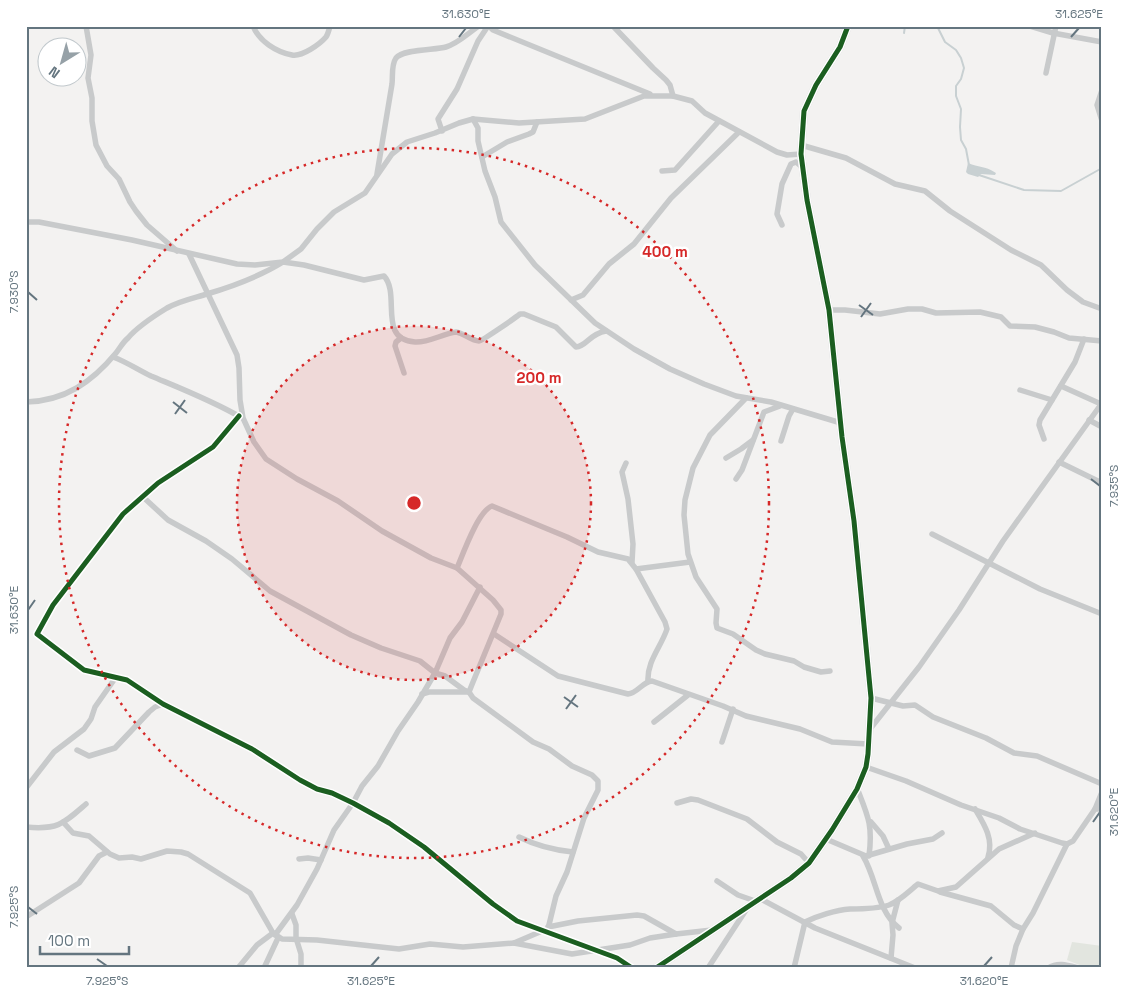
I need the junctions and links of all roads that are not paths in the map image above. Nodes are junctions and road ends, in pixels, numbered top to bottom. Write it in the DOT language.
graph roads {
  1 [pos="86,26"];
  2 [pos="252,26"];
  3 [pos="330,26"];
  4 [pos="479,26"];
  5 [pos="488,26"];
  6 [pos="612,26"];
  7 [pos="848,26"];
  8 [pos="1030,26"];
  9 [pos="1056,26"];
  10 [pos="1054,33"];
  11 [pos="1102,42"];
  12 [pos="1046,73"];
  13 [pos="1102,90"];
  14 [pos="653,95"];
  15 [pos="673,96"];
  16 [pos="473,119"];
  17 [pos="719,121"];
  18 [pos="1102,121"];
  19 [pos="537,122"];
  20 [pos="442,130"];
  21 [pos="739,132"];
  22 [pos="801,150"];
  23 [pos="777,152"];
  24 [pos="482,157"];
  25 [pos="791,164"];
  26 [pos="802,167"];
  27 [pos="662,171"];
  28 [pos="377,176"];
  29 [pos="26,222"];
  30 [pos="782,225"];
  31 [pos="178,251"];
  32 [pos="189,254"];
  33 [pos="283,262"];
  34 [pos="208,294"];
  35 [pos="571,300"];
  36 [pos="1102,309"];
  37 [pos="829,310"];
  38 [pos="606,332"];
  39 [pos="401,338"];
  40 [pos="1084,339"];
  41 [pos="1102,341"];
  42 [pos="113,356"];
  43 [pos="404,372"];
  44 [pos="1060,386"];
  45 [pos="1020,390"];
  46 [pos="746,398"];
  47 [pos="1052,400"];
  48 [pos="26,402"];
  49 [pos="1101,403"];
  50 [pos="782,405"];
  51 [pos="794,408"];
  52 [pos="241,417"];
  53 [pos="1089,420"];
  54 [pos="841,423"];
  55 [pos="1102,427"];
  56 [pos="753,439"];
  57 [pos="1044,439"];
  58 [pos="781,441"];
  59 [pos="726,458"];
  60 [pos="1059,462"];
  61 [pos="626,464"];
  62 [pos="736,479"];
  63 [pos="1102,483"];
  64 [pos="142,496"];
  65 [pos="932,534"];
  66 [pos="632,562"];
  67 [pos="690,562"];
  68 [pos="990,563"];
  69 [pos="457,568"];
  70 [pos="636,569"];
  71 [pos="480,588"];
  72 [pos="1102,614"];
  73 [pos="494,634"];
  74 [pos="830,671"];
  75 [pos="435,673"];
  76 [pos="116,677"];
  77 [pos="648,681"];
  78 [pos="469,692"];
  79 [pos="422,694"];
  80 [pos="688,694"];
  81 [pos="871,698"];
  82 [pos="891,702"];
  83 [pos="164,704"];
  84 [pos="733,709"];
  85 [pos="654,722"];
  86 [pos="869,730"];
  87 [pos="722,742"];
  88 [pos="868,744"];
  89 [pos="77,750"];
  90 [pos="866,767"];
  91 [pos="1102,784"];
  92 [pos="26,788"];
  93 [pos="857,788"];
  94 [pos="1102,792"];
  95 [pos="354,803"];
  96 [pos="676,803"];
  97 [pos="86,804"];
  98 [pos="975,809"];
  99 [pos="1100,809"];
  100 [pos="870,821"];
  101 [pos="63,822"];
  102 [pos="26,827"];
  103 [pos="942,833"];
  104 [pos="1035,833"];
  105 [pos="519,837"];
  106 [pos="826,839"];
  107 [pos="1067,844"];
  108 [pos="889,849"];
  109 [pos="107,852"];
  110 [pos="573,852"];
  111 [pos="866,856"];
  112 [pos="987,858"];
  113 [pos="299,859"];
  114 [pos="320,860"];
  115 [pos="809,863"];
  116 [pos="717,881"];
  117 [pos="956,887"];
  118 [pos="938,891"];
  119 [pos="946,894"];
  120 [pos="757,900"];
  121 [pos="898,900"];
  122 [pos="748,906"];
  123 [pos="882,907"];
  124 [pos="292,914"];
  125 [pos="26,917"];
  126 [pos="805,922"];
  127 [pos="892,923"];
  128 [pos="899,928"];
  129 [pos="1023,929"];
  130 [pos="546,930"];
  131 [pos="712,930"];
  132 [pos="676,934"];
  133 [pos="275,935"];
  134 [pos="297,939"];
  135 [pos="514,943"];
  136 [pos="594,950"];
  137 [pos="891,958"];
  138 [pos="238,968"];
  139 [pos="264,968"];
  140 [pos="302,968"];
  141 [pos="632,968"];
  142 [pos="656,968"];
  143 [pos="708,968"];
  144 [pos="794,968"];
  145 [pos="915,968"];
  146 [pos="1011,968"];
  147 [pos="1048,968"];
  148 [pos="1078,968"];
  1 -- 31 [label="street"];
  2 -- 3 [label="street"];
  4 -- 28 [label="street"];
  5 -- 14 [label="street"];
  5 -- 20 [label="street"];
  6 -- 15 [label="street"];
  7 -- 22 [label="street"];
  8 -- 10 [label="street"];
  9 -- 10 [label="street"];
  10 -- 11 [label="street"];
  10 -- 12 [label="street"];
  13 -- 18 [label="street"];
  14 -- 15 [label="street"];
  14 -- 19 [label="street"];
  15 -- 17 [label="street"];
  16 -- 19 [label="street"];
  16 -- 20 [label="street"];
  16 -- 24 [label="street"];
  17 -- 21 [label="street"];
  17 -- 27 [label="street"];
  19 -- 24 [label="street"];
  20 -- 28 [label="street"];
  21 -- 23 [label="street"];
  21 -- 35 [label="street"];
  22 -- 23 [label="street"];
  22 -- 26 [label="street"];
  22 -- 36 [label="street"];
  23 -- 25 [label="street"];
  24 -- 35 [label="street"];
  25 -- 26 [label="street"];
  25 -- 30 [label="street"];
  26 -- 37 [label="street"];
  28 -- 33 [label="street"];
  29 -- 31 [label="street"];
  31 -- 32 [label="street"];
  32 -- 33 [label="street"];
  32 -- 34 [label="street"];
  33 -- 34 [label="street"];
  33 -- 39 [label="street"];
  34 -- 42 [label="street"];
  34 -- 52 [label="street"];
  35 -- 38 [label="street"];
  37 -- 40 [label="street"];
  37 -- 54 [label="street"];
  38 -- 39 [label="street"];
  38 -- 46 [label="street"];
  39 -- 43 [label="street"];
  40 -- 41 [label="street"];
  40 -- 44 [label="street"];
  42 -- 48 [label="street"];
  42 -- 52 [label="street"];
  44 -- 47 [label="street"];
  44 -- 49 [label="street"];
  45 -- 47 [label="street"];
  46 -- 50 [label="street"];
  46 -- 67 [label="street"];
  47 -- 57 [label="street"];
  49 -- 53 [label="street"];
  50 -- 51 [label="street"];
  50 -- 56 [label="street"];
  51 -- 54 [label="street"];
  51 -- 58 [label="street"];
  52 -- 64 [label="street"];
  52 -- 69 [label="street"];
  53 -- 55 [label="street"];
  53 -- 60 [label="street"];
  54 -- 81 [label="street"];
  56 -- 59 [label="street"];
  56 -- 62 [label="street"];
  60 -- 63 [label="street"];
  60 -- 68 [label="street"];
  61 -- 66 [label="street"];
  64 -- 75 [label="street"];
  64 -- 76 [label="street"];
  65 -- 68 [label="street"];
  66 -- 69 [label="street"];
  66 -- 70 [label="street"];
  67 -- 70 [label="street"];
  67 -- 74 [label="street"];
  68 -- 72 [label="street"];
  68 -- 82 [label="street"];
  69 -- 71 [label="street"];
  70 -- 77 [label="street"];
  71 -- 73 [label="street"];
  71 -- 75 [label="street"];
  73 -- 77 [label="street"];
  73 -- 78 [label="street"];
  75 -- 78 [label="street"];
  75 -- 79 [label="street"];
  76 -- 83 [label="street"];
  76 -- 92 [label="street"];
  77 -- 80 [label="street"];
  78 -- 79 [label="street"];
  78 -- 110 [label="street"];
  79 -- 95 [label="street"];
  80 -- 84 [label="street"];
  80 -- 85 [label="street"];
  81 -- 82 [label="street"];
  81 -- 86 [label="street"];
  82 -- 86 [label="street"];
  82 -- 91 [label="street"];
  83 -- 89 [label="street"];
  83 -- 95 [label="street"];
  84 -- 87 [label="street"];
  84 -- 88 [label="street"];
  86 -- 88 [label="street"];
  88 -- 90 [label="street"];
  90 -- 93 [label="street"];
  90 -- 98 [label="street"];
  93 -- 100 [label="street"];
  93 -- 106 [label="street"];
  94 -- 99 [label="street"];
  95 -- 114 [label="street"];
  95 -- 130 [label="street"];
  96 -- 115 [label="street"];
  97 -- 101 [label="street"];
  98 -- 104 [label="street"];
  98 -- 112 [label="street"];
  99 -- 107 [label="street"];
  100 -- 108 [label="street"];
  100 -- 111 [label="street"];
  101 -- 102 [label="street"];
  101 -- 109 [label="street"];
  103 -- 108 [label="street"];
  104 -- 107 [label="street"];
  104 -- 112 [label="street"];
  105 -- 110 [label="street"];
  106 -- 111 [label="street"];
  106 -- 115 [label="street"];
  107 -- 129 [label="street"];
  108 -- 111 [label="street"];
  109 -- 125 [label="street"];
  109 -- 133 [label="street"];
  110 -- 130 [label="street"];
  111 -- 123 [label="street"];
  112 -- 117 [label="street"];
  113 -- 114 [label="street"];
  114 -- 124 [label="street"];
  115 -- 120 [label="street"];
  116 -- 120 [label="street"];
  117 -- 118 [label="street"];
  117 -- 119 [label="street"];
  118 -- 119 [label="street"];
  118 -- 121 [label="street"];
  119 -- 129 [label="street"];
  120 -- 122 [label="street"];
  120 -- 126 [label="street"];
  121 -- 123 [label="street"];
  121 -- 127 [label="street"];
  122 -- 131 [label="street"];
  122 -- 143 [label="street"];
  123 -- 126 [label="street"];
  123 -- 127 [label="street"];
  124 -- 133 [label="street"];
  124 -- 134 [label="street"];
  126 -- 137 [label="street"];
  126 -- 144 [label="street"];
  127 -- 128 [label="street"];
  127 -- 137 [label="street"];
  129 -- 146 [label="street"];
  130 -- 132 [label="street"];
  130 -- 135 [label="street"];
  130 -- 136 [label="street"];
  131 -- 132 [label="street"];
  131 -- 142 [label="street"];
  132 -- 136 [label="street"];
  133 -- 134 [label="street"];
  133 -- 138 [label="street"];
  133 -- 139 [label="street"];
  134 -- 135 [label="street"];
  134 -- 140 [label="street"];
  135 -- 136 [label="street"];
  136 -- 141 [label="street"];
  137 -- 145 [label="street"];
  147 -- 148 [label="street"];
}
